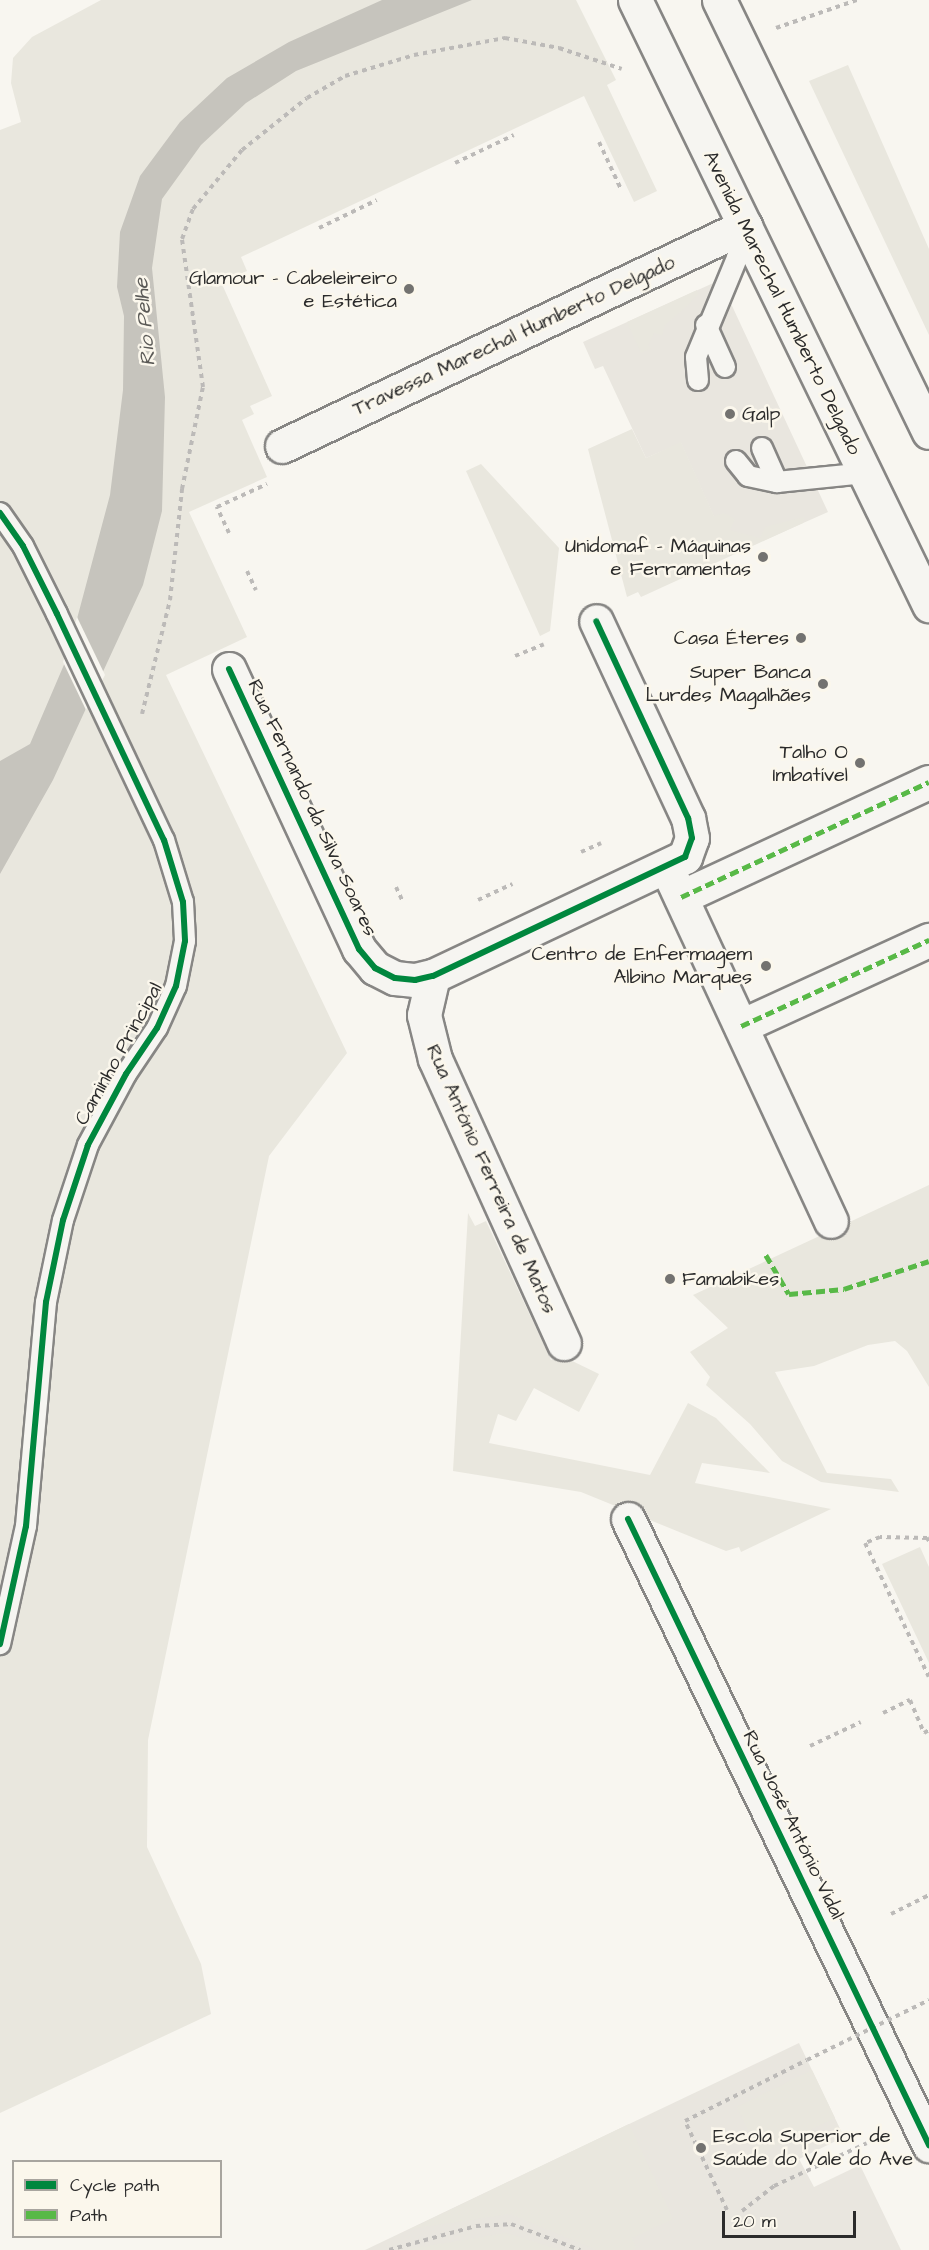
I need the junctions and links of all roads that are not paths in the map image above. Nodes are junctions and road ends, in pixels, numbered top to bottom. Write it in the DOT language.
graph roads {
  1 [pos="634,0"];
  2 [pos="719,0"];
  3 [pos="745,226"];
  4 [pos="706,325"];
  5 [pos="725,367"];
  6 [pos="698,380"];
  7 [pos="929,432"];
  8 [pos="282,446"];
  9 [pos="762,448"];
  10 [pos="736,461"];
  11 [pos="865,473"];
  12 [pos="777,482"];
  13 [pos="0,513"];
  14 [pos="929,605"];
  15 [pos="596,621"];
  16 [pos="229,669"];
  17 [pos="929,782"];
  18 [pos="674,882"];
  19 [pos="929,940"];
  20 [pos="433,976"];
  21 [pos="741,1026"];
  22 [pos="831,1221"];
  23 [pos="564,1343"];
  24 [pos="628,1519"];
  25 [pos="0,1644"];
  26 [pos="929,2145"];
  1 -- 3 [label="street, Avenida Marechal Humberto Delgado"];
  2 -- 7 [label="street"];
  3 -- 4 [label="lane"];
  3 -- 8 [label="street, Travessa Marechal Humberto Delgado"];
  3 -- 11 [label="street, Avenida Marechal Humberto Delgado"];
  4 -- 5 [label="lane"];
  4 -- 6 [label="lane"];
  9 -- 12 [label="lane"];
  10 -- 12 [label="lane"];
  11 -- 12 [label="lane"];
  11 -- 14 [label="street, Avenida Marechal Humberto Delgado"];
  13 -- 25 [label="lane, Caminho Principal"];
  15 -- 18 [label="street"];
  16 -- 20 [label="street, Rua Fernando da Silva Soares"];
  17 -- 18 [label="street"];
  18 -- 20 [label="street"];
  18 -- 21 [label="street"];
  19 -- 21 [label="street"];
  20 -- 23 [label="street, Rua António Ferreira de Matos"];
  21 -- 22 [label="street"];
  24 -- 26 [label="street, Rua José António Vidal"];
}
